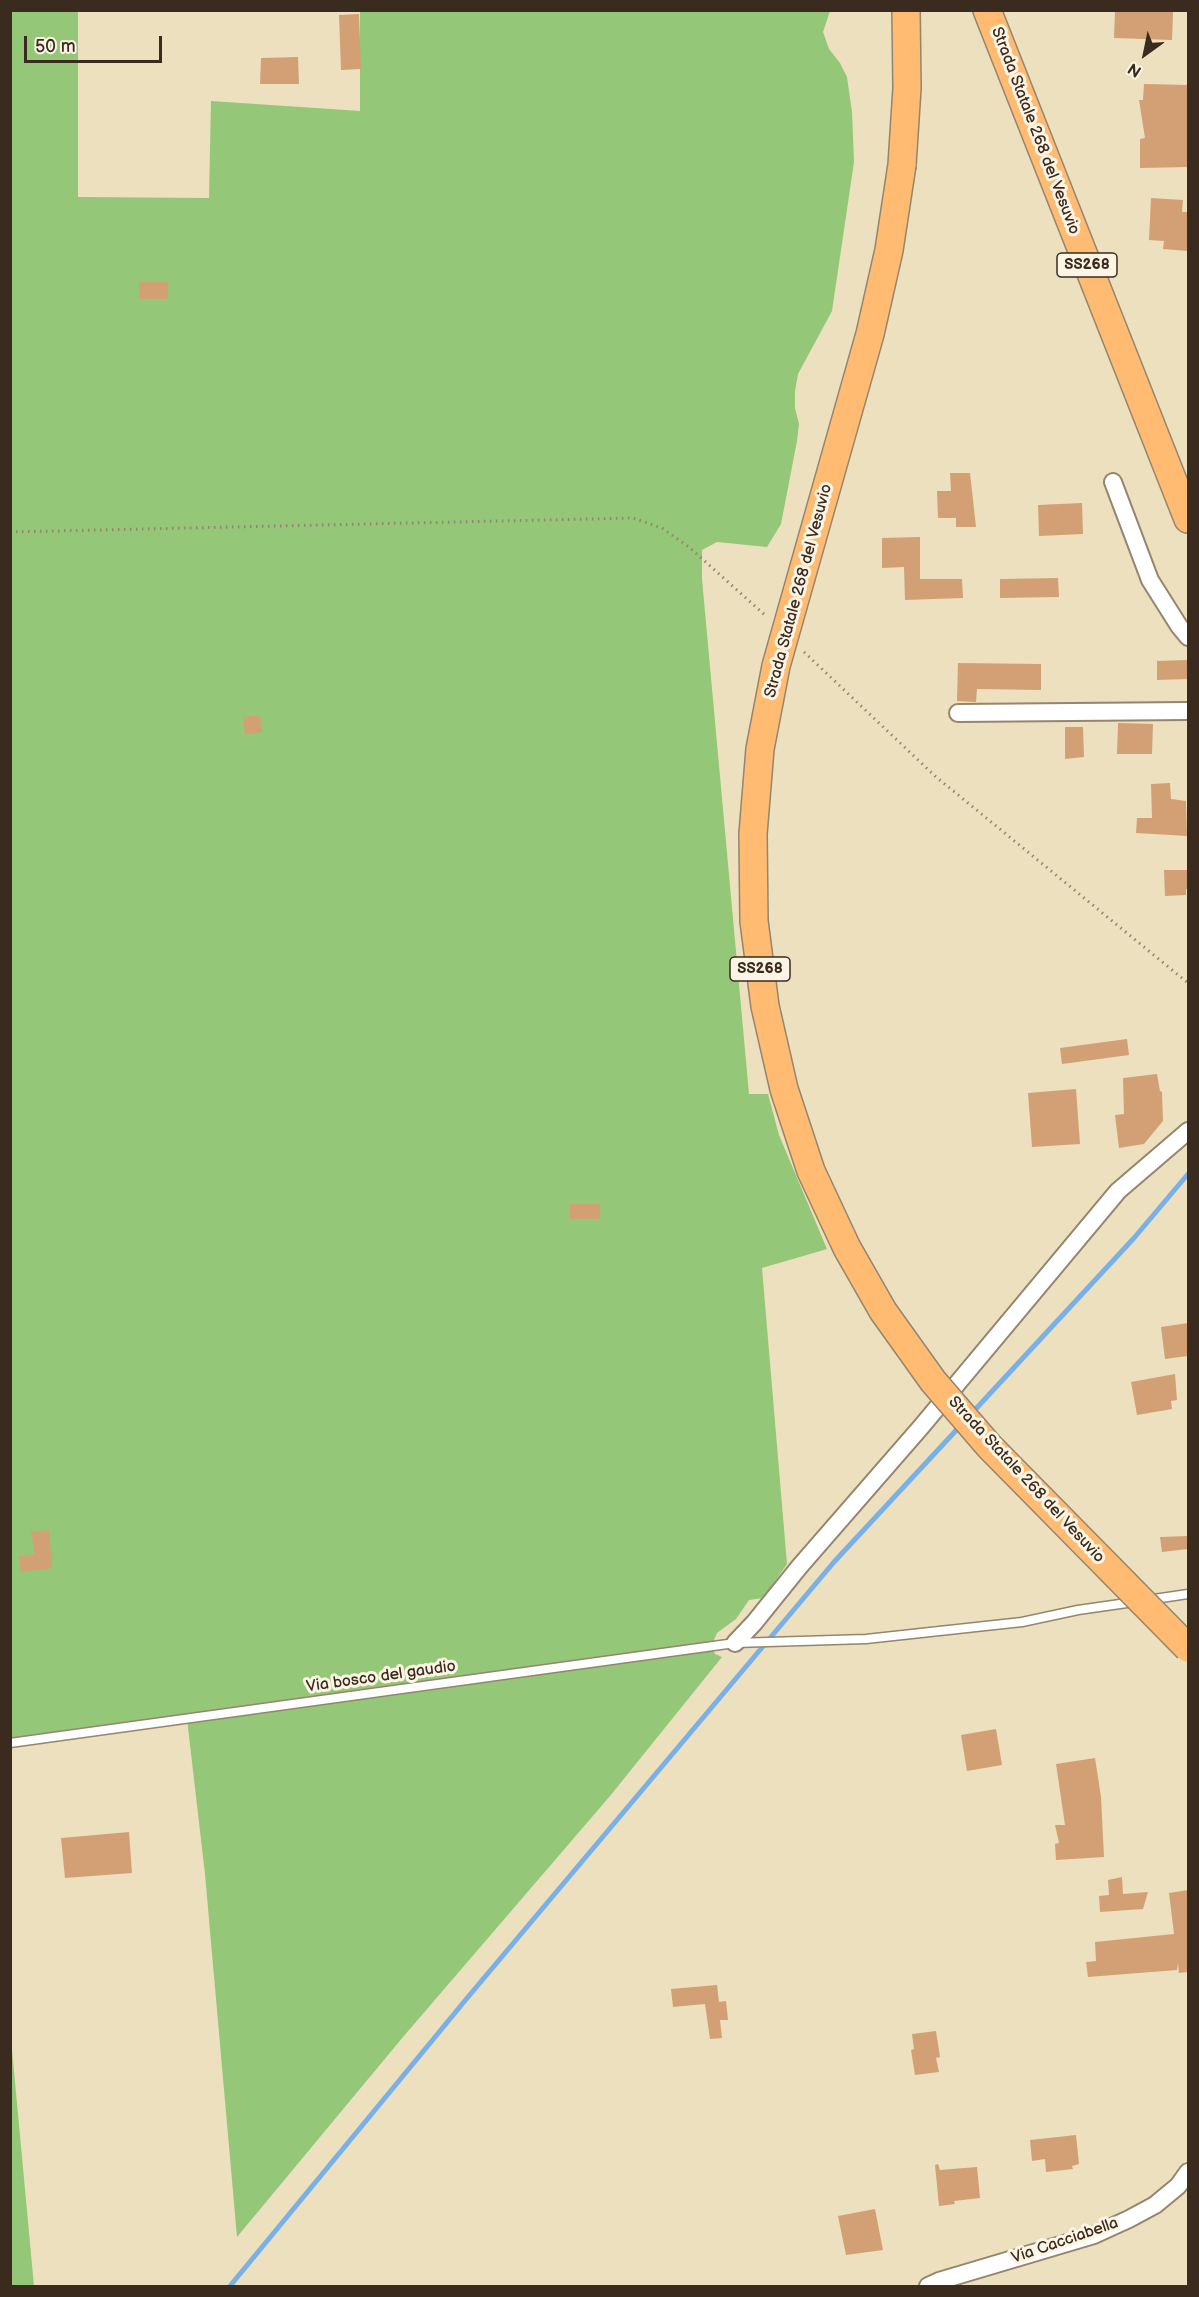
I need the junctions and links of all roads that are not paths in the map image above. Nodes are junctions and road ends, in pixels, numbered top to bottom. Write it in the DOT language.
graph roads {
  1 [pos="906,10"];
  2 [pos="987,10"];
  3 [pos="1113,482"];
  4 [pos="1188,519"];
  5 [pos="1188,637"];
  6 [pos="1188,711"];
  7 [pos="958,713"];
  8 [pos="1188,1131"];
  9 [pos="1188,1594"];
  10 [pos="735,1643"];
  11 [pos="1188,1648"];
  12 [pos="10,1743"];
  13 [pos="1188,2172"];
  14 [pos="928,2286"];
  1 -- 11 [label="highway, Strada Statale 268 del Vesuvio / SS268, bridge"];
  2 -- 4 [label="highway, Strada Statale 268 del Vesuvio / SS268"];
  3 -- 5 [label="street"];
  6 -- 7 [label="street"];
  8 -- 10 [label="street"];
  9 -- 10 [label="lane, Via bosco del gaudio"];
  10 -- 12 [label="lane, Via bosco del gaudio"];
  13 -- 14 [label="street, Via Cacciabella"];
}
